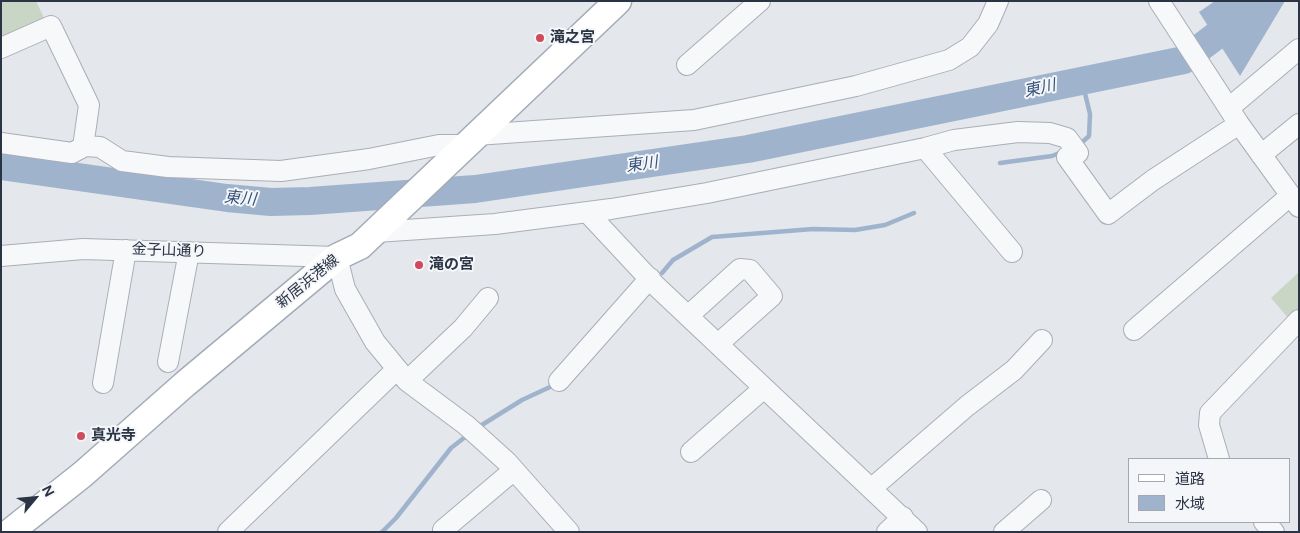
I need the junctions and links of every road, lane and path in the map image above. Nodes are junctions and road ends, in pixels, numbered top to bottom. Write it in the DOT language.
graph roads {
  1 [pos="618,1"];
  2 [pos="760,1"];
  3 [pos="998,1"];
  4 [pos="1159,1"];
  5 [pos="1,48"];
  6 [pos="1299,49"];
  7 [pos="687,66"];
  8 [pos="1231,110"];
  9 [pos="1299,124"];
  10 [pos="1,143"];
  11 [pos="83,147"];
  12 [pos="464,148"];
  13 [pos="925,148"];
  14 [pos="1261,155"];
  15 [pos="1295,198"];
  16 [pos="587,212"];
  17 [pos="383,226"];
  18 [pos="126,250"];
  19 [pos="188,252"];
  20 [pos="1012,252"];
  21 [pos="1,256"];
  22 [pos="336,257"];
  23 [pos="650,278"];
  24 [pos="488,298"];
  25 [pos="688,316"];
  26 [pos="1299,320"];
  27 [pos="1134,330"];
  28 [pos="1042,340"];
  29 [pos="718,344"];
  30 [pos="168,362"];
  31 [pos="402,375"];
  32 [pos="559,381"];
  33 [pos="103,382"];
  34 [pos="764,388"];
  35 [pos="691,452"];
  36 [pos="1219,458"];
  37 [pos="514,470"];
  38 [pos="872,488"];
  39 [pos="1040,500"];
  40 [pos="903,517"];
  41 [pos="1265,523"];
  42 [pos="10,532"];
  43 [pos="228,532"];
  44 [pos="444,532"];
  45 [pos="569,532"];
  46 [pos="887,532"];
  47 [pos="917,532"];
  48 [pos="1004,532"];
  49 [pos="1274,532"];
  1 -- 12 [label="main road, 新居浜港線"];
  2 -- 7 [label="street"];
  3 -- 12 [label="street"];
  4 -- 8 [label="street"];
  5 -- 11 [label="street"];
  6 -- 8 [label="street"];
  8 -- 13 [label="street"];
  8 -- 14 [label="street"];
  9 -- 14 [label="street"];
  10 -- 11 [label="street"];
  11 -- 12 [label="street"];
  12 -- 17 [label="main road, 新居浜港線"];
  13 -- 16 [label="street"];
  13 -- 20 [label="street"];
  14 -- 15 [label="street"];
  15 -- 27 [label="street"];
  16 -- 17 [label="street"];
  16 -- 23 [label="street"];
  17 -- 22 [label="main road, 新居浜港線"];
  18 -- 19 [label="street, 金子山通り"];
  18 -- 21 [label="street, 金子山通り"];
  18 -- 33 [label="street"];
  19 -- 22 [label="street, 金子山通り"];
  19 -- 30 [label="street"];
  22 -- 31 [label="street"];
  22 -- 42 [label="main road, 新居浜港線"];
  23 -- 25 [label="street"];
  23 -- 32 [label="street"];
  24 -- 31 [label="street"];
  25 -- 29 [label="street"];
  25 -- 29 [label="street"];
  26 -- 36 [label="street"];
  28 -- 38 [label="street"];
  29 -- 34 [label="street"];
  31 -- 37 [label="street"];
  31 -- 43 [label="street"];
  34 -- 35 [label="street"];
  34 -- 38 [label="street"];
  37 -- 44 [label="street"];
  37 -- 45 [label="street"];
  38 -- 40 [label="street"];
  39 -- 48 [label="street"];
  40 -- 46 [label="street"];
  40 -- 47 [label="street"];
  41 -- 49 [label="street"];
}
